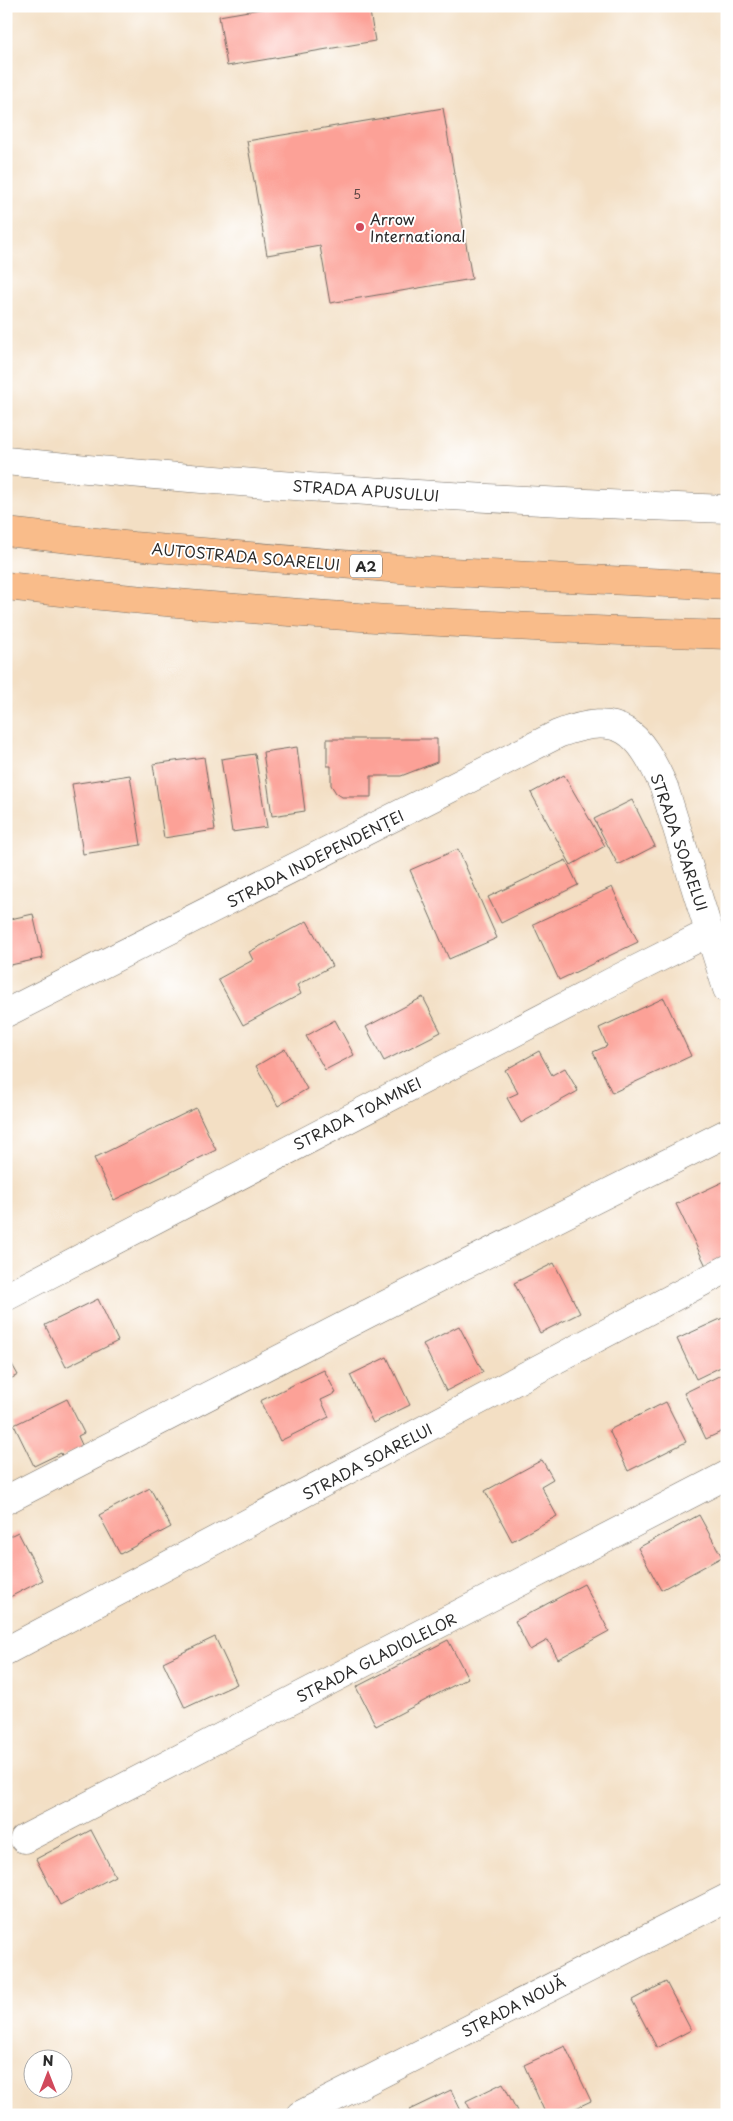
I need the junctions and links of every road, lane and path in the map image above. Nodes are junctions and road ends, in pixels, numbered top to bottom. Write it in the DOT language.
graph roads {
  1 [pos="6,461"];
  2 [pos="727,509"];
  3 [pos="6,532"];
  4 [pos="6,586"];
  5 [pos="727,586"];
  6 [pos="727,635"];
  7 [pos="628,732"];
  8 [pos="710,932"];
  9 [pos="727,989"];
  10 [pos="6,1013"];
  11 [pos="727,1133"];
  12 [pos="727,1269"];
  13 [pos="6,1297"];
  14 [pos="727,1475"];
  15 [pos="6,1500"];
  16 [pos="6,1651"];
  17 [pos="24,1839"];
  18 [pos="727,1898"];
  19 [pos="300,2115"];
  1 -- 2 [label="street, STRADA APUSULUI"];
  3 -- 5 [label="highway, AUTOSTRADA SOARELUI / A2"];
  4 -- 6 [label="highway"];
  7 -- 8 [label="street, STRADA SOARELUI"];
  7 -- 10 [label="street, STRADA INDEPENDENȚEI"];
  8 -- 9 [label="street, STRADA SOARELUI"];
  8 -- 13 [label="street, STRADA TOAMNEI"];
  11 -- 15 [label="street"];
  12 -- 16 [label="street, STRADA SOARELUI"];
  14 -- 17 [label="street, STRADA GLADIOLELOR"];
  18 -- 19 [label="street, STRADA NOUĂ"];
}
